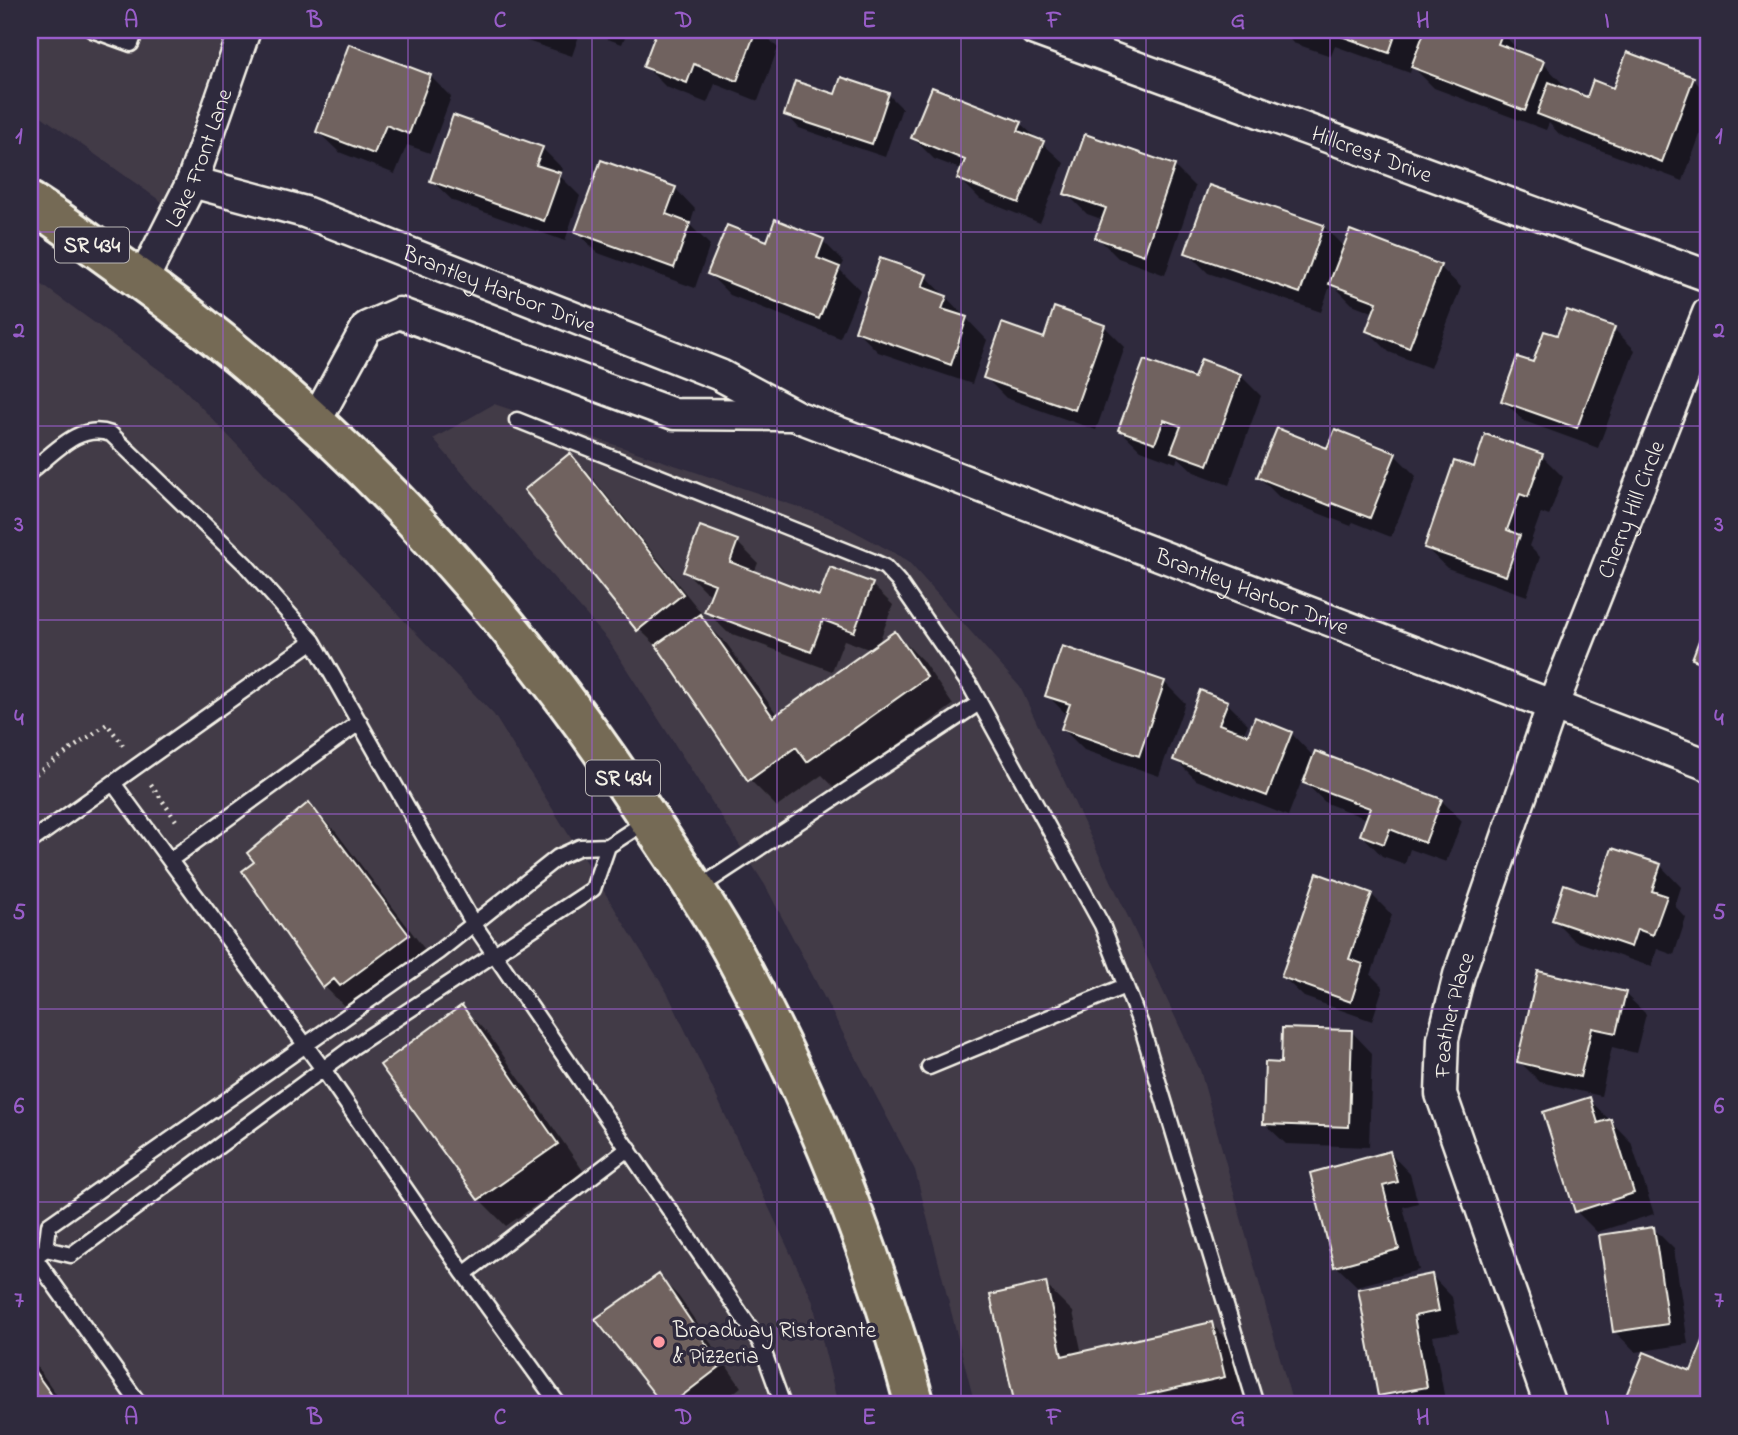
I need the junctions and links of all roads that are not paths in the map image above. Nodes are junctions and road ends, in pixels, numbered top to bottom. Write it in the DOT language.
graph roads {
  1 [pos="92,30"];
  2 [pos="136,30"];
  3 [pos="245,30"];
  4 [pos="1035,30"];
  5 [pos="192,182"];
  6 [pos="30,202"];
  7 [pos="1708,276"];
  8 [pos="142,281"];
  9 [pos="1708,313"];
  10 [pos="796,415"];
  11 [pos="517,421"];
  12 [pos="315,422"];
  13 [pos="30,472"];
  14 [pos="313,641"];
  15 [pos="979,703"];
  16 [pos="1552,707"];
  17 [pos="360,722"];
  18 [pos="1708,765"];
  19 [pos="113,783"];
  20 [pos="649,819"];
  21 [pos="30,842"];
  22 [pos="608,846"];
  23 [pos="170,860"];
  24 [pos="696,890"];
  25 [pos="473,923"];
  26 [pos="494,955"];
  27 [pos="1125,986"];
  28 [pos="307,1047"];
  29 [pos="929,1068"];
  30 [pos="323,1069"];
  31 [pos="629,1148"];
  32 [pos="37,1253"];
  33 [pos="464,1274"];
  34 [pos="141,1405"];
  35 [pos="559,1405"];
  36 [pos="783,1405"];
  37 [pos="915,1405"];
  38 [pos="1256,1405"];
  39 [pos="1550,1405"];
  1 -- 2 [label="lane"];
  3 -- 5 [label="street, Lake Front Lane"];
  4 -- 7 [label="street, Hillcrest Drive"];
  5 -- 8 [label="street, Lake Front Lane"];
  5 -- 10 [label="street, Brantley Harbor Drive"];
  6 -- 8 [label="main road, SR 434"];
  8 -- 12 [label="main road, SR 434"];
  9 -- 16 [label="street, Cherry Hill Circle"];
  10 -- 12 [label="street, Brantley Harbor Drive"];
  10 -- 16 [label="street, Brantley Harbor Drive"];
  11 -- 15 [label="lane"];
  12 -- 20 [label="main road, SR 434"];
  13 -- 14 [label="lane"];
  14 -- 17 [label="lane"];
  14 -- 19 [label="lane"];
  15 -- 24 [label="lane"];
  15 -- 27 [label="lane"];
  16 -- 18 [label="street, Brantley Harbor Drive"];
  16 -- 39 [label="street, Feather Place"];
  17 -- 23 [label="lane"];
  17 -- 25 [label="lane"];
  19 -- 21 [label="lane"];
  19 -- 23 [label="lane"];
  20 -- 22 [label="lane"];
  20 -- 24 [label="main road, SR 434"];
  22 -- 25 [label="lane"];
  22 -- 26 [label="lane"];
  23 -- 28 [label="lane"];
  24 -- 37 [label="main road, SR 434"];
  25 -- 26 [label="lane"];
  25 -- 28 [label="lane"];
  26 -- 30 [label="lane"];
  26 -- 31 [label="lane"];
  27 -- 29 [label="lane"];
  27 -- 38 [label="lane"];
  28 -- 30 [label="lane"];
  28 -- 32 [label="lane"];
  30 -- 32 [label="lane"];
  30 -- 33 [label="lane"];
  31 -- 33 [label="lane"];
  31 -- 36 [label="lane"];
  32 -- 34 [label="lane"];
  33 -- 35 [label="lane"];
}
